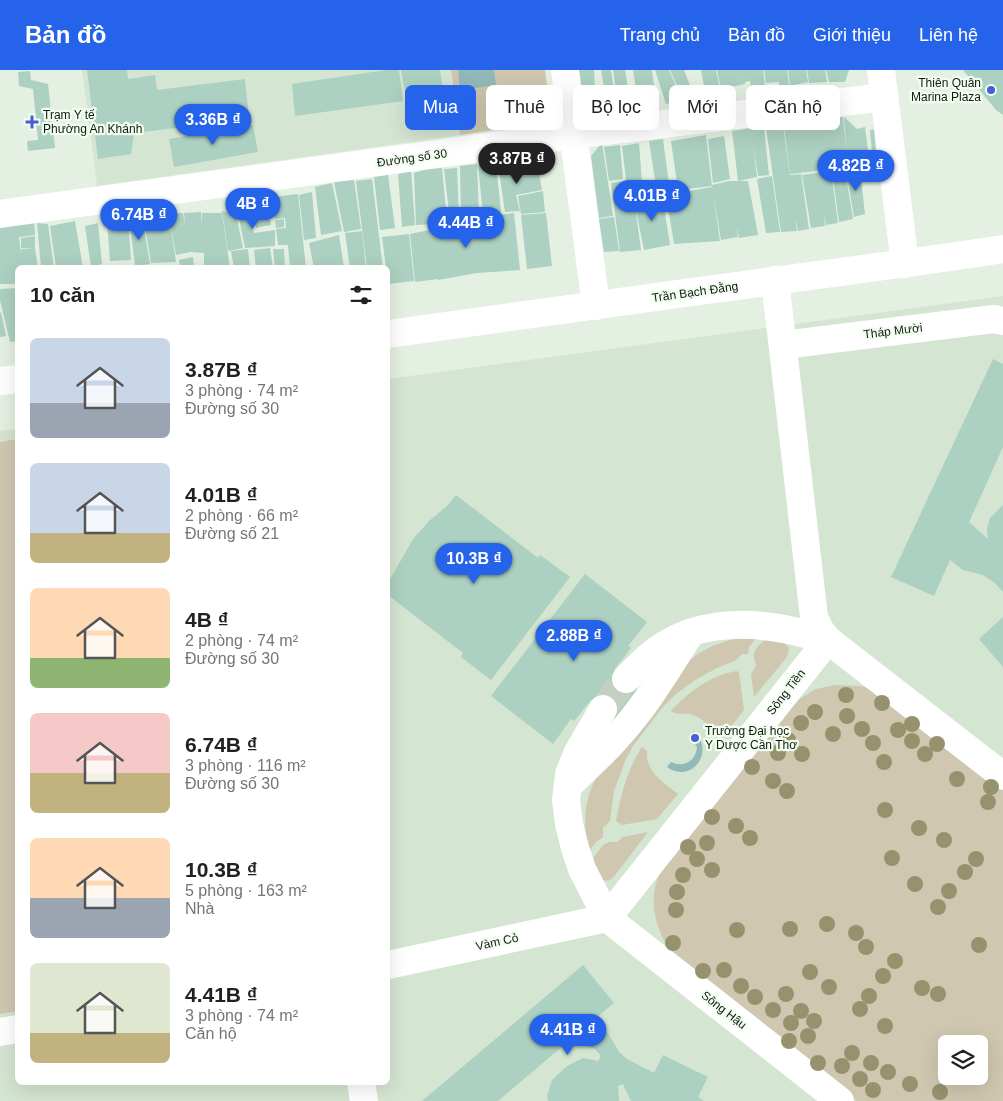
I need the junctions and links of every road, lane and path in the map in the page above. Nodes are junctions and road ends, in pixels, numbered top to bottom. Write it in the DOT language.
graph roads {
  1 [pos="565,70"];
  2 [pos="881,70"];
  3 [pos="884,97"];
  4 [pos="574,136"];
  5 [pos="0,214"];
  6 [pos="1003,249"];
  7 [pos="906,264"];
  8 [pos="775,280"];
  9 [pos="596,306"];
  10 [pos="1003,321"];
  11 [pos="390,334"];
  12 [pos="783,345"];
  13 [pos="15,379"];
  14 [pos="0,381"];
  15 [pos="690,633"];
  16 [pos="828,640"];
  17 [pos="626,679"];
  18 [pos="603,709"];
  19 [pos="1003,776"];
  20 [pos="568,786"];
  21 [pos="608,918"];
  22 [pos="390,965"];
  23 [pos="15,1030"];
  24 [pos="0,1032"];
  25 [pos="362,1085"];
  26 [pos="364,1101"];
  27 [pos="840,1101"];
  1 -- 4 [label="street"];
  2 -- 3 [label="street"];
  3 -- 4 [label="street, Đường số 30"];
  3 -- 7 [label="street"];
  4 -- 5 [label="street, Đường số 30"];
  4 -- 9 [label="street"];
  6 -- 7 [label="street, Trần Bạch Đằng"];
  7 -- 8 [label="street, Trần Bạch Đằng"];
  8 -- 9 [label="street, Trần Bạch Đằng"];
  8 -- 12 [label="street"];
  9 -- 11 [label="street, Trần Bạch Đằng"];
  10 -- 12 [label="street, Tháp Mười"];
  12 -- 16 [label="street"];
  13 -- 14 [label="street"];
  15 -- 16 [label="street"];
  15 -- 17 [label="street"];
  15 -- 20 [label="street"];
  16 -- 19 [label="street"];
  16 -- 21 [label="street, Sông Tiền"];
  18 -- 20 [label="street"];
  20 -- 21 [label="street"];
  21 -- 22 [label="street, Vàm Cỏ"];
  21 -- 27 [label="street, Sông Hậu"];
  23 -- 24 [label="street"];
  25 -- 26 [label="street"];
}
